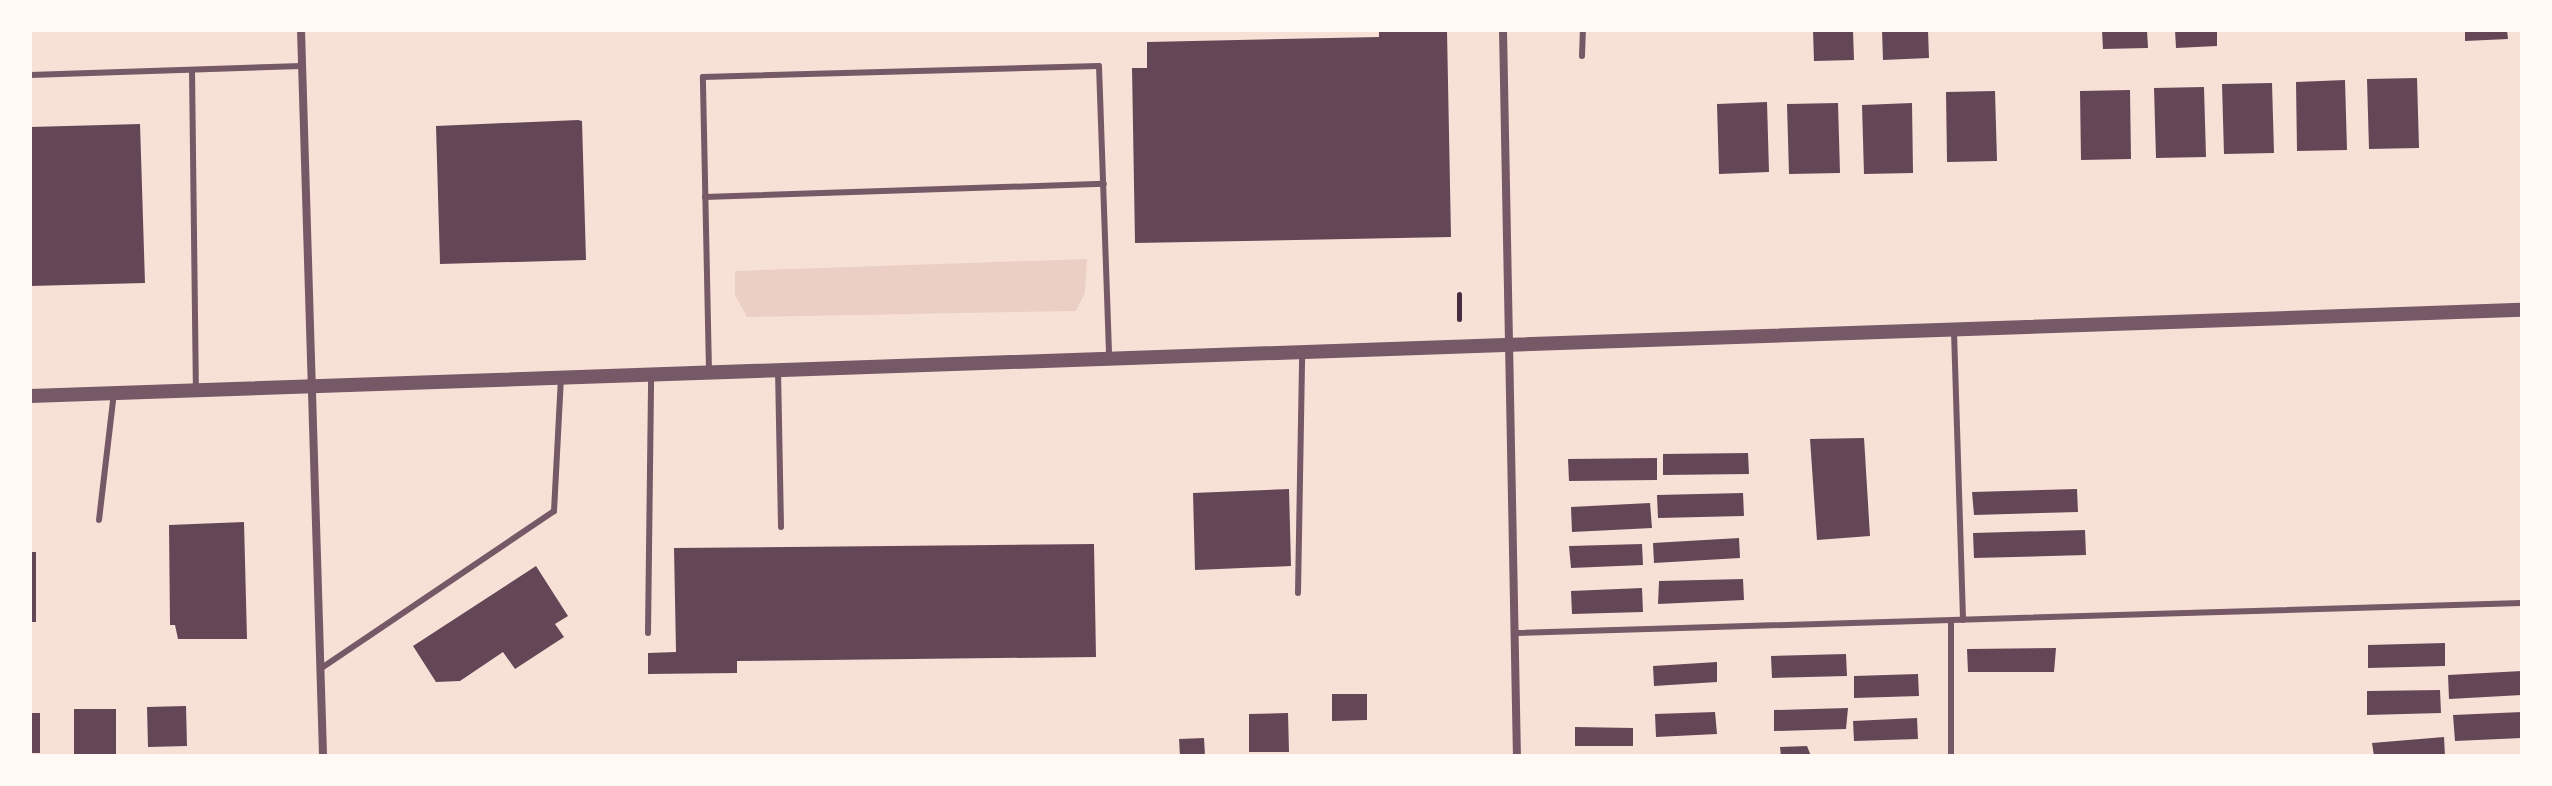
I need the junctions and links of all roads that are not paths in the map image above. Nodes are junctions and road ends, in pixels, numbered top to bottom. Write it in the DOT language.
graph roads {
  1 [pos="301,30"];
  2 [pos="1503,30"];
  3 [pos="1583,30"];
  4 [pos="1582,56"];
  5 [pos="301,66"];
  6 [pos="192,70"];
  7 [pos="30,75"];
  8 [pos="1104,184"];
  9 [pos="705,197"];
  10 [pos="2522,310"];
  11 [pos="1954,331"];
  12 [pos="1507,347"];
  13 [pos="1302,354"];
  14 [pos="1109,360"];
  15 [pos="778,370"];
  16 [pos="709,372"];
  17 [pos="651,375"];
  18 [pos="561,377"];
  19 [pos="313,385"];
  20 [pos="196,390"];
  21 [pos="114,393"];
  22 [pos="30,396"];
  23 [pos="99,520"];
  24 [pos="781,527"];
  25 [pos="1298,593"];
  26 [pos="2522,603"];
  27 [pos="1963,620"];
  28 [pos="1951,621"];
  29 [pos="648,633"];
  30 [pos="1515,633"];
  31 [pos="320,669"];
  32 [pos="323,756"];
  33 [pos="1517,756"];
  34 [pos="1951,756"];
  1 -- 5 [label="street"];
  2 -- 12 [label="street"];
  3 -- 4 [label="lane"];
  5 -- 6 [label="lane"];
  5 -- 19 [label="street"];
  6 -- 7 [label="lane"];
  6 -- 20 [label="lane"];
  8 -- 9 [label="lane"];
  8 -- 9 [label="lane"];
  8 -- 14 [label="lane"];
  9 -- 16 [label="lane"];
  10 -- 11 [label="street"];
  11 -- 12 [label="street"];
  11 -- 27 [label="lane"];
  12 -- 13 [label="street"];
  12 -- 30 [label="street"];
  13 -- 14 [label="street"];
  13 -- 25 [label="lane"];
  14 -- 15 [label="street"];
  15 -- 16 [label="street"];
  15 -- 24 [label="lane"];
  16 -- 17 [label="street"];
  17 -- 18 [label="street"];
  17 -- 29 [label="lane"];
  18 -- 19 [label="street"];
  18 -- 31 [label="lane"];
  19 -- 20 [label="street"];
  19 -- 31 [label="street"];
  20 -- 21 [label="street"];
  21 -- 22 [label="street"];
  21 -- 23 [label="lane"];
  26 -- 27 [label="lane"];
  27 -- 28 [label="lane"];
  28 -- 30 [label="lane"];
  28 -- 34 [label="lane"];
  30 -- 33 [label="street"];
  31 -- 32 [label="street"];
}
